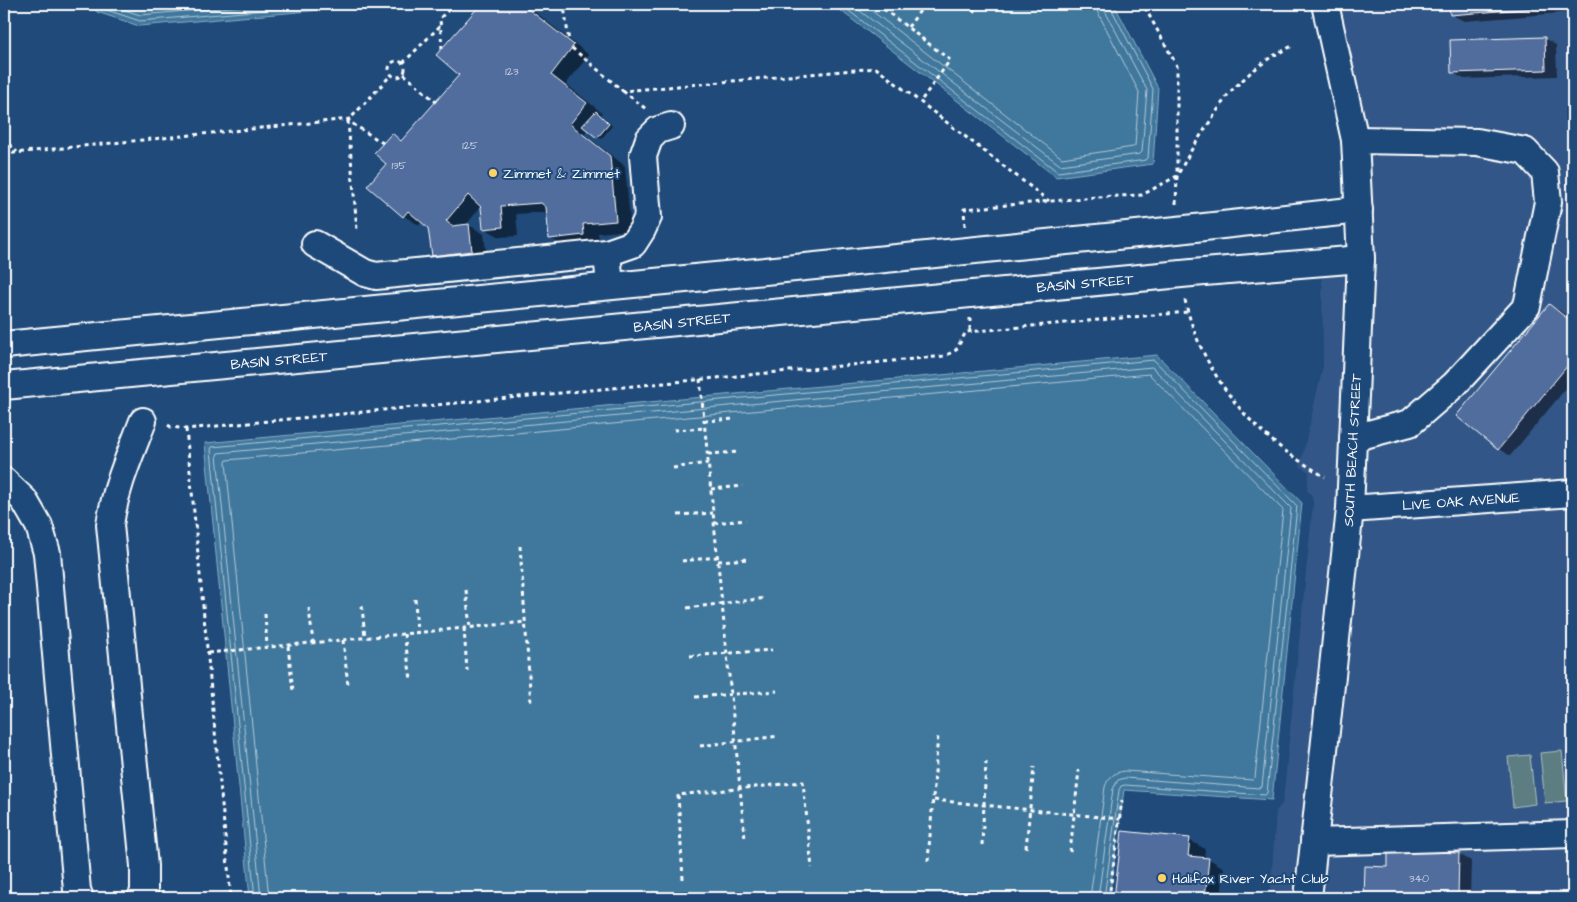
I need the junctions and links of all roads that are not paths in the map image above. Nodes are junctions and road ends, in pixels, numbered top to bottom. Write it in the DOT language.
graph roads {
  1 [pos="1325,4"];
  2 [pos="671,126"];
  3 [pos="1355,140"];
  4 [pos="1360,210"];
  5 [pos="315,244"];
  6 [pos="607,254"];
  7 [pos="930,254"];
  8 [pos="1361,259"];
  9 [pos="446,269"];
  10 [pos="606,287"];
  11 [pos="936,297"];
  12 [pos="451,302"];
  13 [pos="214,325"];
  14 [pos="608,329"];
  15 [pos="457,343"];
  16 [pos="4,344"];
  17 [pos="221,366"];
  18 [pos="4,386"];
  19 [pos="154,422"];
  20 [pos="1353,438"];
  21 [pos="4,481"];
  22 [pos="1573,493"];
  23 [pos="1350,509"];
  24 [pos="1573,834"];
  25 [pos="1314,842"];
  26 [pos="80,898"];
  27 [pos="141,898"];
  28 [pos="1308,898"];
  1 -- 3 [label="street, SOUTH BEACH STREET"];
  2 -- 6 [label="street"];
  3 -- 4 [label="street, SOUTH BEACH STREET"];
  3 -- 20 [label="street"];
  4 -- 7 [label="street"];
  4 -- 8 [label="street, SOUTH BEACH STREET"];
  5 -- 9 [label="street"];
  6 -- 9 [label="street"];
  6 -- 10 [label="street"];
  7 -- 10 [label="street"];
  7 -- 11 [label="street"];
  8 -- 11 [label="street, BASIN STREET"];
  8 -- 20 [label="street, SOUTH BEACH STREET"];
  9 -- 12 [label="street"];
  10 -- 12 [label="street"];
  10 -- 14 [label="street"];
  11 -- 14 [label="street, BASIN STREET"];
  12 -- 13 [label="street"];
  12 -- 15 [label="street"];
  13 -- 16 [label="street"];
  13 -- 17 [label="street"];
  14 -- 15 [label="street, BASIN STREET"];
  15 -- 17 [label="street, BASIN STREET"];
  17 -- 18 [label="street, BASIN STREET"];
  19 -- 27 [label="street"];
  20 -- 23 [label="street, SOUTH BEACH STREET"];
  21 -- 26 [label="street"];
  22 -- 23 [label="street, LIVE OAK AVENUE"];
  23 -- 25 [label="street, SOUTH BEACH STREET"];
  24 -- 25 [label="street"];
  25 -- 28 [label="street, SOUTH BEACH STREET"];
}
